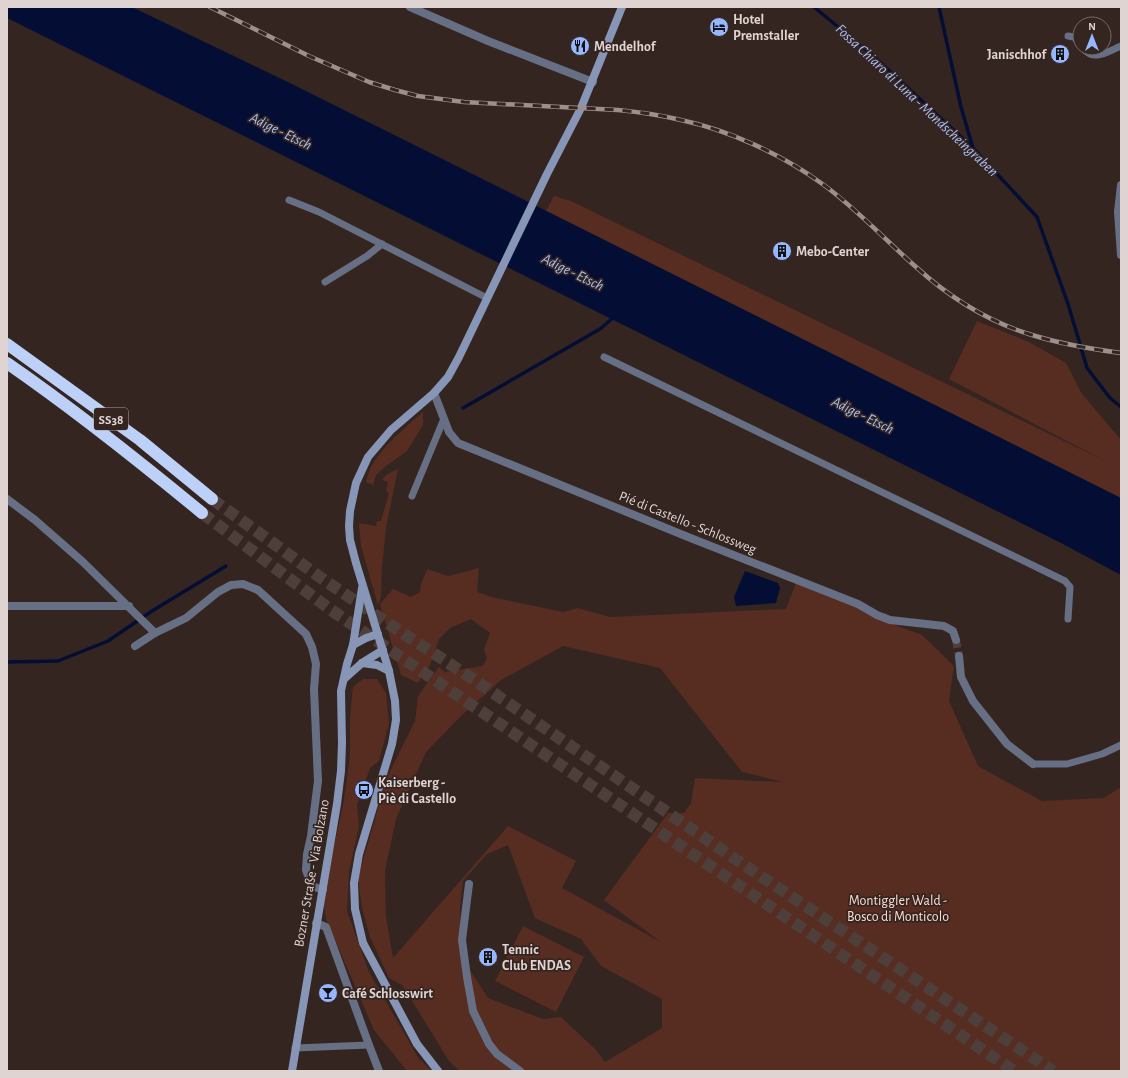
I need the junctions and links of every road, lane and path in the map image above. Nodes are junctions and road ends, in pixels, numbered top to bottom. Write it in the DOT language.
graph roads {
  1 [pos="410,7"];
  2 [pos="622,7"];
  3 [pos="1068,36"];
  4 [pos="1072,37"];
  5 [pos="593,82"];
  6 [pos="1121,185"];
  7 [pos="289,200"];
  8 [pos="382,244"];
  9 [pos="1121,255"];
  10 [pos="325,282"];
  11 [pos="487,298"];
  12 [pos="7,344"];
  13 [pos="604,357"];
  14 [pos="7,363"];
  15 [pos="434,393"];
  16 [pos="443,421"];
  17 [pos="412,496"];
  18 [pos="7,499"];
  19 [pos="212,499"];
  20 [pos="202,513"];
  21 [pos="362,585"];
  22 [pos="7,606"];
  23 [pos="129,606"];
  24 [pos="1068,620"];
  25 [pos="155,633"];
  26 [pos="378,634"];
  27 [pos="956,640"];
  28 [pos="353,645"];
  29 [pos="135,646"];
  30 [pos="383,650"];
  31 [pos="959,656"];
  32 [pos="362,663"];
  33 [pos="389,671"];
  34 [pos="343,679"];
  35 [pos="1121,744"];
  36 [pos="1032,764"];
  37 [pos="469,884"];
  38 [pos="323,890"];
  39 [pos="316,923"];
  40 [pos="369,1045"];
  41 [pos="295,1048"];
  42 [pos="292,1071"];
  43 [pos="380,1071"];
  44 [pos="438,1071"];
  45 [pos="520,1071"];
  1 -- 5 [label="street"];
  2 -- 5 [label="main road"];
  3 -- 4 [label="lane"];
  5 -- 11 [label="main road"];
  6 -- 9 [label="street"];
  7 -- 8 [label="lane"];
  8 -- 10 [label="lane"];
  8 -- 11 [label="lane"];
  11 -- 15 [label="main road"];
  12 -- 19 [label="highway, SS38"];
  13 -- 24 [label="lane"];
  14 -- 20 [label="highway, SS38"];
  15 -- 16 [label="street, Pié di Castello - Schlossweg"];
  15 -- 21 [label="main road"];
  16 -- 17 [label="lane"];
  16 -- 27 [label="street, Pié di Castello - Schlossweg"];
  18 -- 23 [label="street"];
  21 -- 26 [label="main road"];
  21 -- 28 [label="main road, Bozner Straße - Via Bolzano"];
  22 -- 23 [label="street"];
  23 -- 25 [label="street"];
  25 -- 29 [label="street"];
  25 -- 38 [label="street"];
  26 -- 28 [label="main road"];
  26 -- 30 [label="main road"];
  28 -- 34 [label="main road, Bozner Straße - Via Bolzano"];
  30 -- 32 [label="main road"];
  30 -- 33 [label="main road"];
  31 -- 36 [label="street"];
  32 -- 33 [label="main road"];
  32 -- 34 [label="main road"];
  33 -- 44 [label="main road"];
  34 -- 38 [label="main road, Bozner Straße - Via Bolzano"];
  35 -- 36 [label="lane"];
  37 -- 45 [label="street"];
  38 -- 39 [label="main road, Bozner Straße - Via Bolzano"];
  39 -- 40 [label="street"];
  39 -- 41 [label="main road, Bozner Straße - Via Bolzano"];
  40 -- 41 [label="lane"];
  40 -- 43 [label="street"];
  41 -- 42 [label="main road, Bozner Straße - Via Bolzano"];
}
